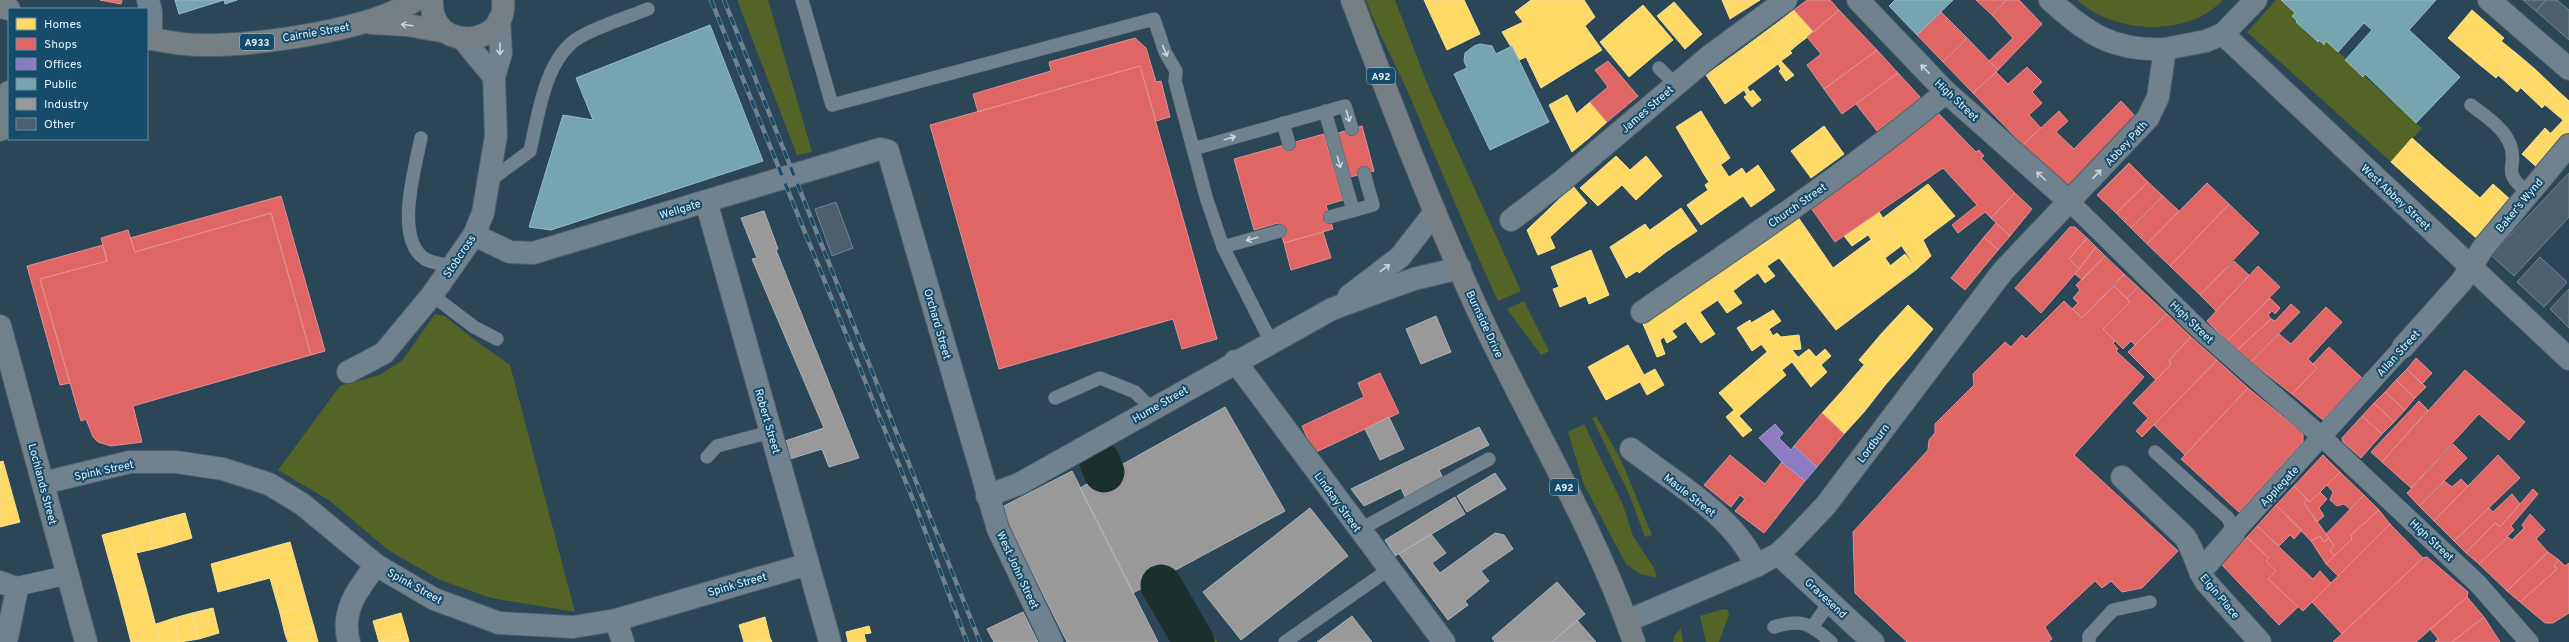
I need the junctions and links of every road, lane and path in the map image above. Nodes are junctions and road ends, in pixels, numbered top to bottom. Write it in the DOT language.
graph roads {
  1 [pos="148,0"];
  2 [pos="416,0"];
  3 [pos="432,0"];
  4 [pos="802,0"];
  5 [pos="1352,0"];
  6 [pos="1786,0"];
  7 [pos="1858,0"];
  8 [pos="2050,0"];
  9 [pos="2256,0"];
  10 [pos="2489,0"];
  11 [pos="648,9"];
  12 [pos="501,10"];
  13 [pos="365,23"];
  14 [pos="2222,34"];
  15 [pos="454,36"];
  16 [pos="149,39"];
  17 [pos="2165,49"];
  18 [pos="1659,68"];
  19 [pos="2569,69"];
  20 [pos="494,77"];
  21 [pos="1675,84"];
  22 [pos="1946,92"];
  23 [pos="8,96"];
  24 [pos="2471,105"];
  25 [pos="1325,111"];
  26 [pos="1283,123"];
  27 [pos="1352,129"];
  28 [pos="0,130"];
  29 [pos="421,138"];
  30 [pos="1289,144"];
  31 [pos="2569,145"];
  32 [pos="1193,149"];
  33 [pos="888,151"];
  34 [pos="1364,174"];
  35 [pos="488,182"];
  36 [pos="2530,194"];
  37 [pos="706,201"];
  38 [pos="2070,202"];
  39 [pos="1353,210"];
  40 [pos="1435,212"];
  41 [pos="1330,217"];
  42 [pos="1511,220"];
  43 [pos="1280,231"];
  44 [pos="474,235"];
  45 [pos="1224,247"];
  46 [pos="452,266"];
  47 [pos="2471,266"];
  48 [pos="1460,268"];
  49 [pos="432,295"];
  50 [pos="1332,309"];
  51 [pos="1642,312"];
  52 [pos="0,326"];
  53 [pos="497,339"];
  54 [pos="1271,342"];
  55 [pos="2403,347"];
  56 [pos="2569,359"];
  57 [pos="1235,362"];
  58 [pos="348,372"];
  59 [pos="1055,398"];
  60 [pos="1152,409"];
  61 [pos="771,432"];
  62 [pos="2323,438"];
  63 [pos="1630,449"];
  64 [pos="2155,452"];
  65 [pos="707,457"];
  66 [pos="1489,459"];
  67 [pos="2122,477"];
  68 [pos="43,483"];
  69 [pos="988,496"];
  70 [pos="1359,530"];
  71 [pos="2234,533"];
  72 [pos="1778,554"];
  73 [pos="808,564"];
  74 [pos="376,565"];
  75 [pos="1756,566"];
  76 [pos="1388,570"];
  77 [pos="2200,572"];
  78 [pos="68,575"];
  79 [pos="7,584"];
  80 [pos="1830,602"];
  81 [pos="2150,602"];
  82 [pos="616,620"];
  83 [pos="1627,621"];
  84 [pos="1813,626"];
  85 [pos="1774,627"];
  86 [pos="6,642"];
  87 [pos="86,642"];
  88 [pos="349,642"];
  89 [pos="623,642"];
  90 [pos="830,642"];
  91 [pos="1052,642"];
  92 [pos="1285,642"];
  93 [pos="1444,642"];
  94 [pos="1634,642"];
  95 [pos="1831,642"];
  96 [pos="1873,642"];
  97 [pos="2089,642"];
  98 [pos="2260,642"];
  99 [pos="2529,642"];
  1 -- 16 [label="street"];
  2 -- 13 [label="main road, Cairnie Street / A933"];
  3 -- 15 [label="main road"];
  4 -- 32 [label="lane, one-way"];
  5 -- 40 [label="main road, Burnside Drive / A92"];
  6 -- 21 [label="street, James Street"];
  22 -- 7 [label="street, High Street, one-way"];
  8 -- 17 [label="street"];
  9 -- 14 [label="street"];
  10 -- 19 [label="street"];
  11 -- 35 [label="lane"];
  12 -- 15 [label="main road, A933"];
  12 -- 20 [label="street, Stobcross, one-way"];
  15 -- 13 [label="main road, Cairnie Street / A933, one-way"];
  13 -- 16 [label="main road, Cairnie Street / A933"];
  14 -- 17 [label="street"];
  14 -- 47 [label="street, West Abbey Street"];
  15 -- 20 [label="street"];
  38 -- 17 [label="street, Abbey Path, one-way"];
  18 -- 21 [label="lane"];
  20 -- 35 [label="street, Stobcross"];
  21 -- 42 [label="street, James Street"];
  38 -- 22 [label="street, High Street, one-way"];
  22 -- 51 [label="street, Church Street"];
  23 -- 28 [label="main road"];
  24 -- 36 [label="lane"];
  25 -- 26 [label="lane"];
  25 -- 27 [label="lane, one-way"];
  25 -- 39 [label="lane, one-way"];
  26 -- 30 [label="lane"];
  32 -- 26 [label="lane, one-way"];
  29 -- 46 [label="lane"];
  31 -- 36 [label="street, Baker's Wynd"];
  32 -- 45 [label="lane"];
  33 -- 37 [label="street, Wellgate"];
  33 -- 69 [label="street, Orchard Street"];
  34 -- 39 [label="lane"];
  35 -- 44 [label="street, Stobcross"];
  36 -- 47 [label="street, Baker's Wynd"];
  37 -- 44 [label="street, Wellgate"];
  37 -- 61 [label="street, Robert Street"];
  38 -- 62 [label="street, High Street"];
  38 -- 72 [label="street, Lordburn"];
  39 -- 41 [label="lane"];
  40 -- 48 [label="main road, Burnside Drive / A92"];
  50 -- 40 [label="street, Hume Street, one-way"];
  43 -- 45 [label="lane, one-way"];
  44 -- 46 [label="street, Stobcross"];
  45 -- 54 [label="lane"];
  46 -- 49 [label="street, Stobcross"];
  47 -- 55 [label="street, Allan Street"];
  47 -- 56 [label="street, West Abbey Street"];
  48 -- 50 [label="street, Hume Street"];
  48 -- 83 [label="main road, Burnside Drive / A92"];
  49 -- 53 [label="lane"];
  49 -- 58 [label="street, Stobcross"];
  50 -- 54 [label="street, Hume Street"];
  52 -- 68 [label="main road, Lochlands Street"];
  54 -- 57 [label="street, Hume Street"];
  55 -- 62 [label="street, Allan Street"];
  57 -- 60 [label="street, Hume Street"];
  57 -- 70 [label="street, Lindsay Street"];
  59 -- 60 [label="lane"];
  60 -- 69 [label="street, Hume Street"];
  61 -- 65 [label="lane"];
  61 -- 73 [label="street, Robert Street"];
  62 -- 71 [label="street, Applegate"];
  62 -- 99 [label="street, High Street"];
  63 -- 75 [label="street, Maule Street"];
  64 -- 71 [label="lane"];
  66 -- 70 [label="lane"];
  67 -- 77 [label="street, Elgin Place"];
  68 -- 74 [label="street, Spink Street"];
  68 -- 78 [label="main road, Lochlands Street"];
  69 -- 91 [label="street, West John Street"];
  70 -- 76 [label="street, Lindsay Street"];
  71 -- 77 [label="street, Applegate"];
  72 -- 75 [label="street, Lordburn"];
  72 -- 80 [label="street, Gravesend"];
  73 -- 82 [label="street, Spink Street"];
  73 -- 90 [label="street, Robert Street"];
  74 -- 82 [label="street, Spink Street"];
  74 -- 88 [label="street"];
  75 -- 83 [label="street, Lordburn"];
  76 -- 92 [label="lane"];
  76 -- 93 [label="street, Lindsay Street"];
  77 -- 98 [label="street, Elgin Place"];
  78 -- 79 [label="street"];
  78 -- 87 [label="main road, Lochlands Street"];
  79 -- 86 [label="street"];
  80 -- 84 [label="lane"];
  80 -- 96 [label="street, Gravesend"];
  81 -- 97 [label="lane"];
  82 -- 89 [label="street"];
  83 -- 94 [label="main road, Burnside Drive / A92"];
  84 -- 85 [label="lane"];
  84 -- 95 [label="lane"];
}
